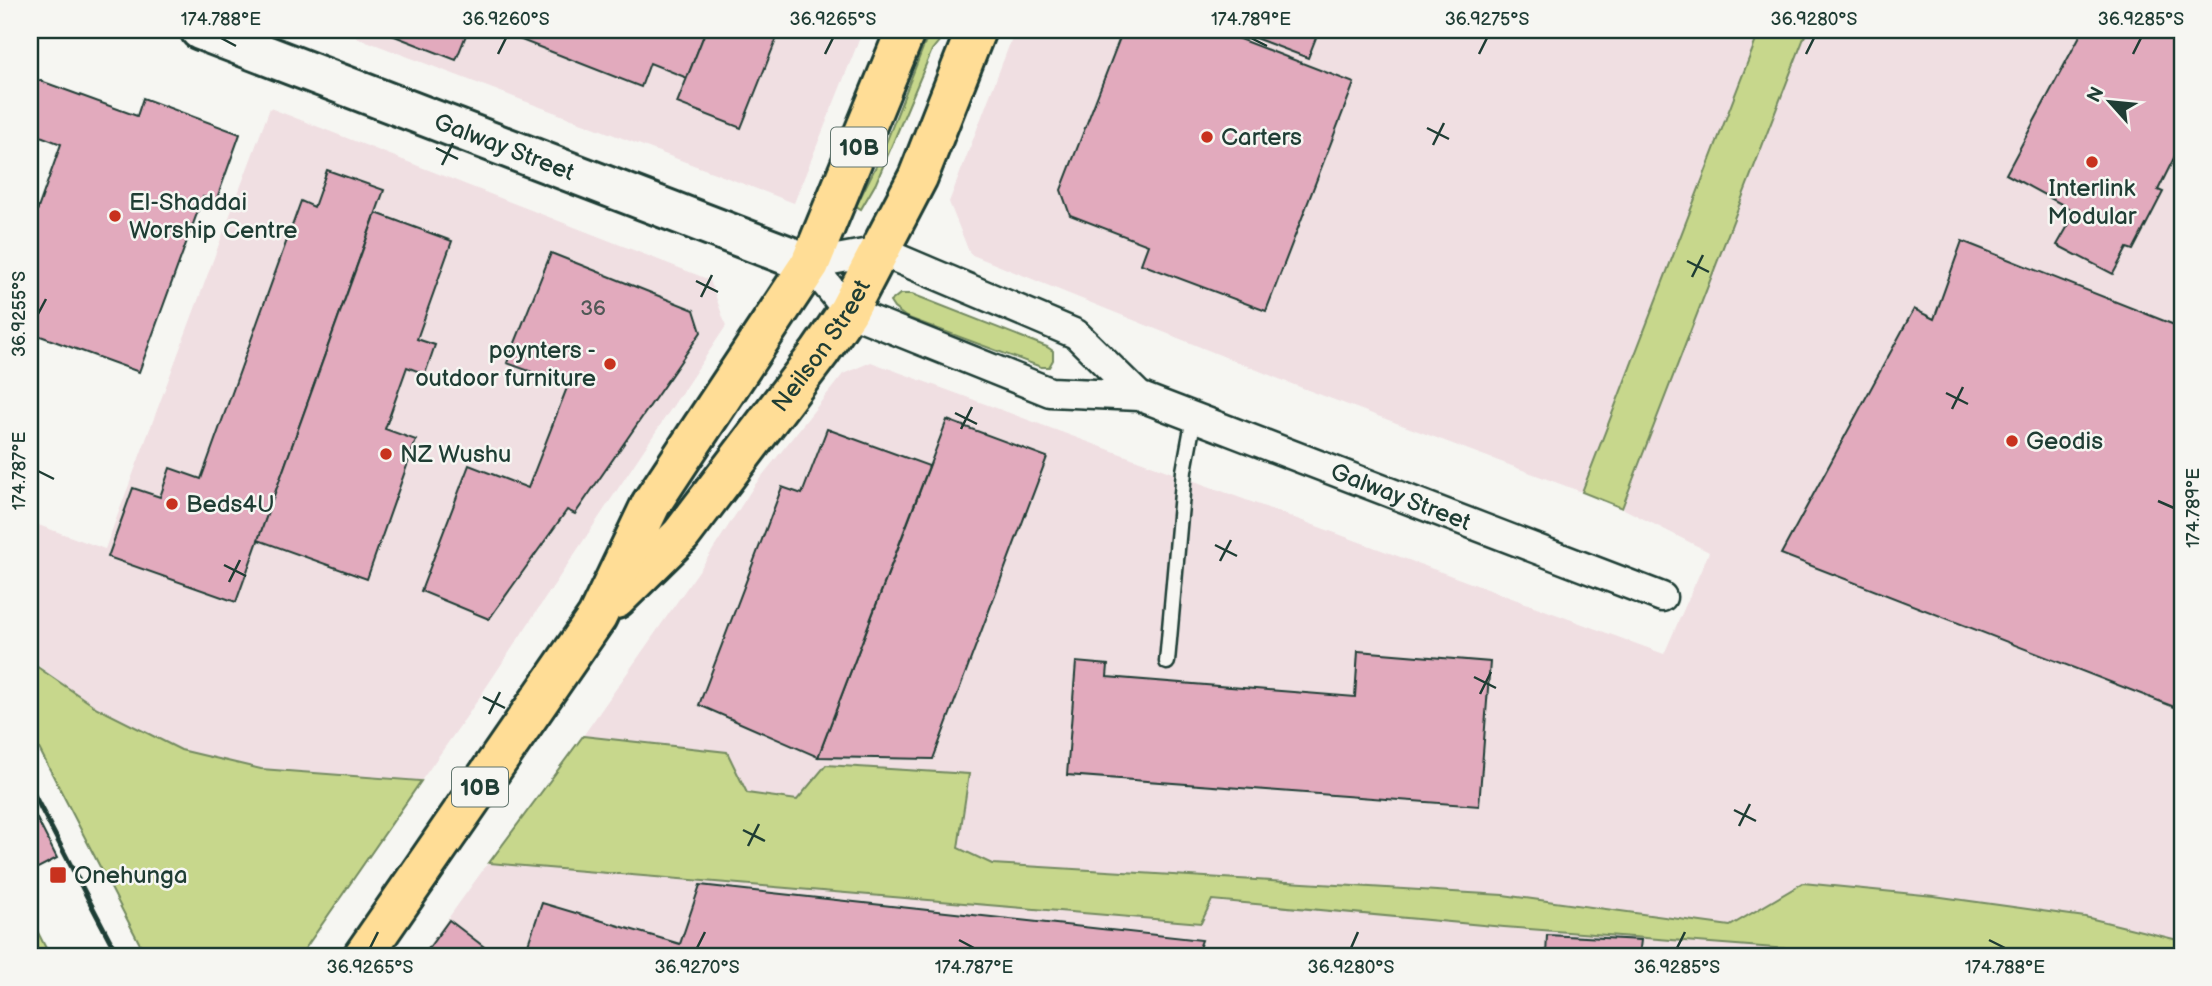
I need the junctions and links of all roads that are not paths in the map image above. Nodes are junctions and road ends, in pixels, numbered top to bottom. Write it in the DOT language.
graph roads {
  1 [pos="200,30"];
  2 [pos="906,30"];
  3 [pos="976,30"];
  4 [pos="880,251"];
  5 [pos="810,264"];
  6 [pos="848,311"];
  7 [pos="1139,396"];
  8 [pos="1194,417"];
  9 [pos="1662,597"];
  10 [pos="597,617"];
  11 [pos="1167,662"];
  12 [pos="363,956"];
  1 -- 5 [label="street, Galway Street"];
  2 -- 5 [label="main road, Neilson Street / 10B"];
  3 -- 4 [label="main road, Neilson Street / 10B"];
  4 -- 5 [label="street"];
  4 -- 6 [label="main road, Neilson Street / 10B"];
  4 -- 7 [label="street, Galway Street"];
  5 -- 6 [label="street, Galway Street"];
  5 -- 10 [label="main road, Neilson Street / 10B"];
  6 -- 7 [label="street, Galway Street"];
  6 -- 10 [label="main road, Neilson Street / 10B"];
  7 -- 8 [label="street, Galway Street"];
  8 -- 9 [label="street, Galway Street"];
  8 -- 11 [label="lane"];
  10 -- 12 [label="main road, Neilson Street / 10B"];
}
